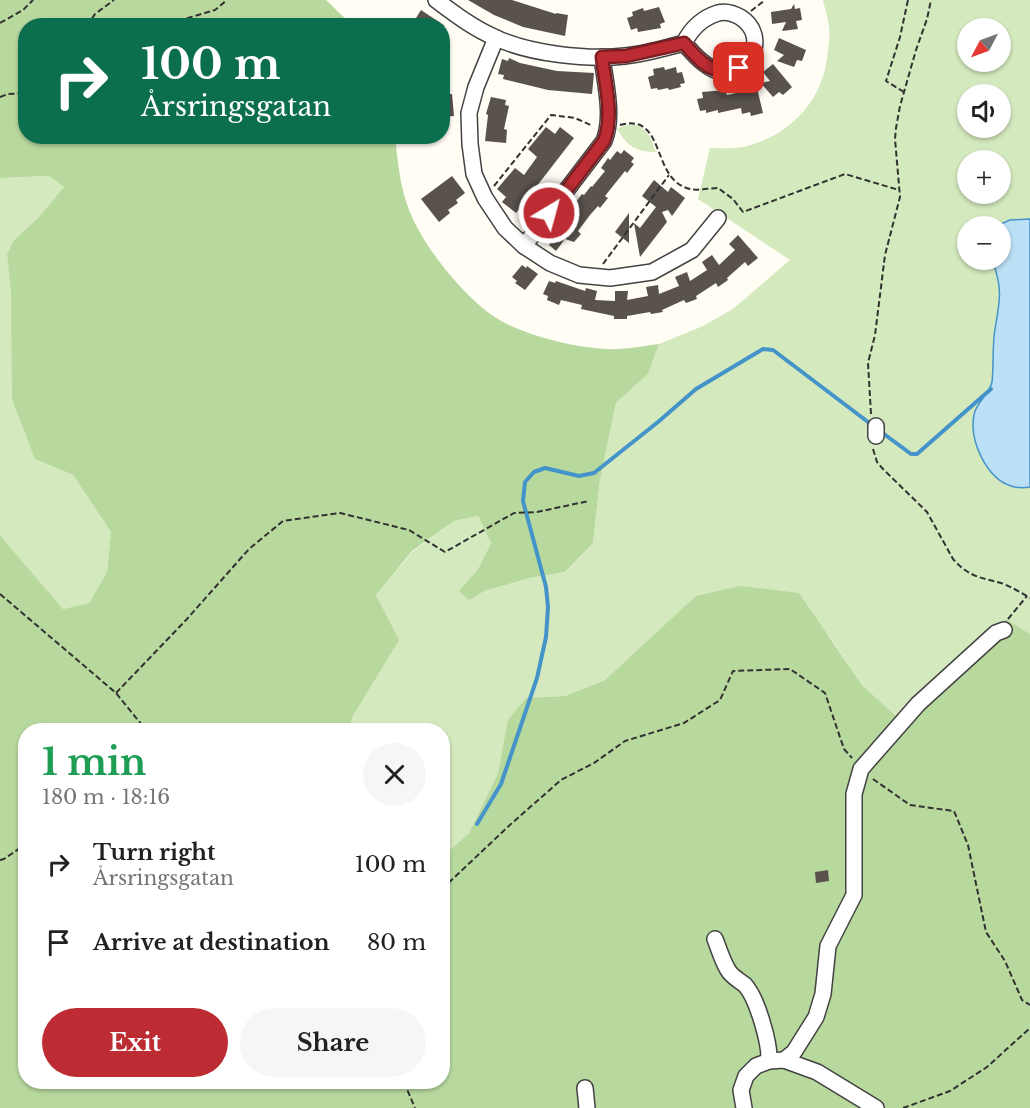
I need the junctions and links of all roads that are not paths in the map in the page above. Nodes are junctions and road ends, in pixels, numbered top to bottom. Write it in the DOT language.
graph roads {
  1 [pos="436,0"];
  2 [pos="496,38"];
  3 [pos="684,43"];
  4 [pos="602,57"];
  5 [pos="718,218"];
  6 [pos="524,246"];
  7 [pos="1004,630"];
  8 [pos="715,939"];
  9 [pos="776,1060"];
  10 [pos="585,1088"];
  11 [pos="587,1108"];
  12 [pos="744,1108"];
  13 [pos="876,1108"];
  1 -- 2 [label="street"];
  2 -- 4 [label="street"];
  2 -- 6 [label="street"];
  3 -- 3 [label="street"];
  3 -- 4 [label="street"];
  4 -- 6 [label="street"];
  5 -- 6 [label="street"];
  7 -- 9 [label="street"];
  8 -- 9 [label="street"];
  9 -- 12 [label="street"];
  9 -- 13 [label="street"];
  10 -- 11 [label="street"];
}
